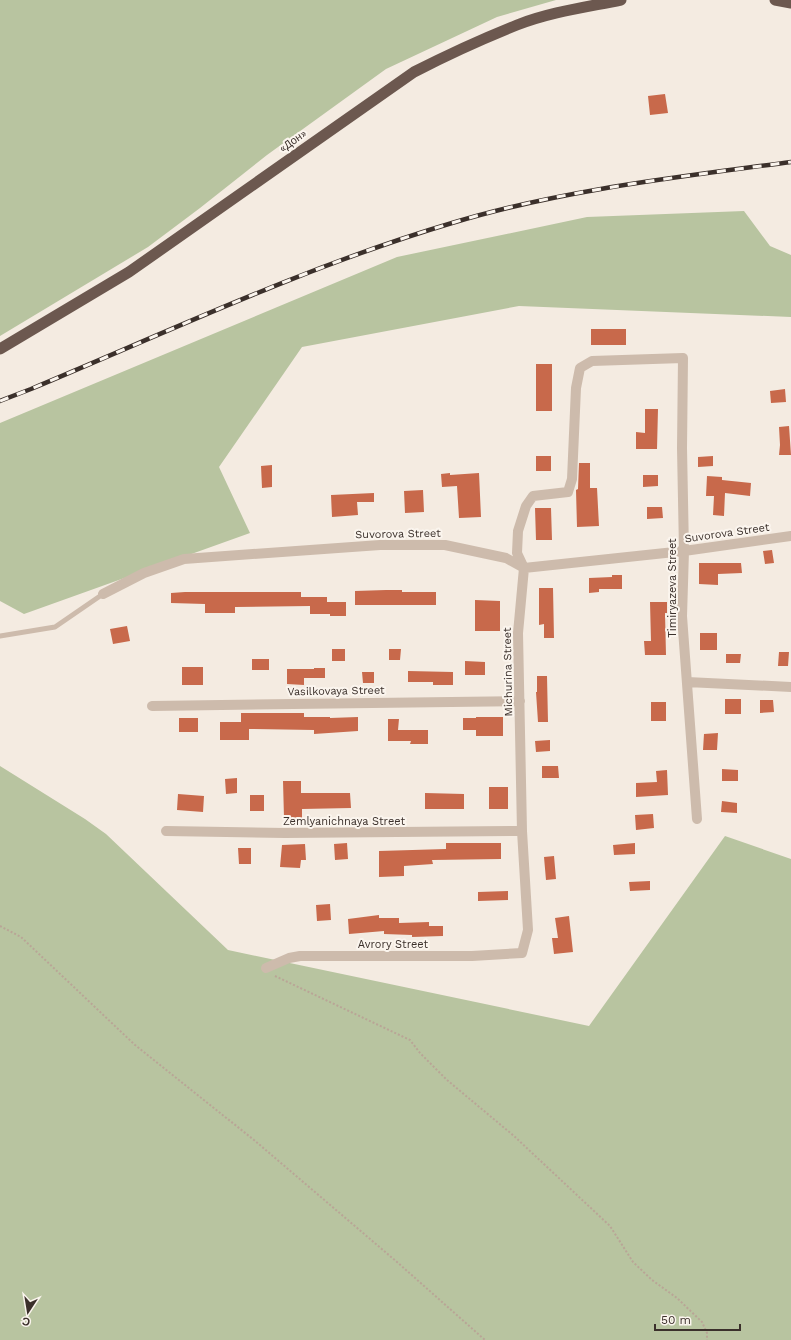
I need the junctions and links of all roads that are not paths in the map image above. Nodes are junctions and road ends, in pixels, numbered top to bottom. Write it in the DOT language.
graph roads {
  1 [pos="621,0"];
  2 [pos="775,0"];
  3 [pos="791,3"];
  4 [pos="0,349"];
  5 [pos="683,358"];
  6 [pos="791,536"];
  7 [pos="684,551"];
  8 [pos="524,568"];
  9 [pos="103,594"];
  10 [pos="0,636"];
  11 [pos="687,682"];
  12 [pos="791,687"];
  13 [pos="520,701"];
  14 [pos="152,706"];
  15 [pos="697,819"];
  16 [pos="166,831"];
  17 [pos="522,831"];
  18 [pos="522,953"];
  19 [pos="266,968"];
  1 -- 4 [label="highway, «Дон»"];
  2 -- 3 [label="highway"];
  5 -- 7 [label="street, Timiryazeva Street"];
  5 -- 8 [label="street, Michurina Street"];
  6 -- 7 [label="street, Suvorova Street"];
  7 -- 8 [label="street, Suvorova Street"];
  7 -- 11 [label="street, Timiryazeva Street"];
  8 -- 9 [label="street, Suvorova Street"];
  8 -- 13 [label="street, Michurina Street"];
  9 -- 10 [label="lane"];
  11 -- 12 [label="street"];
  11 -- 15 [label="street, Timiryazeva Street"];
  13 -- 14 [label="street, Vasilkovaya Street"];
  13 -- 17 [label="street, Michurina Street"];
  16 -- 17 [label="street, Zemlyanichnaya Street"];
  17 -- 18 [label="street, Michurina Street"];
  18 -- 19 [label="street, Avrory Street"];
}
